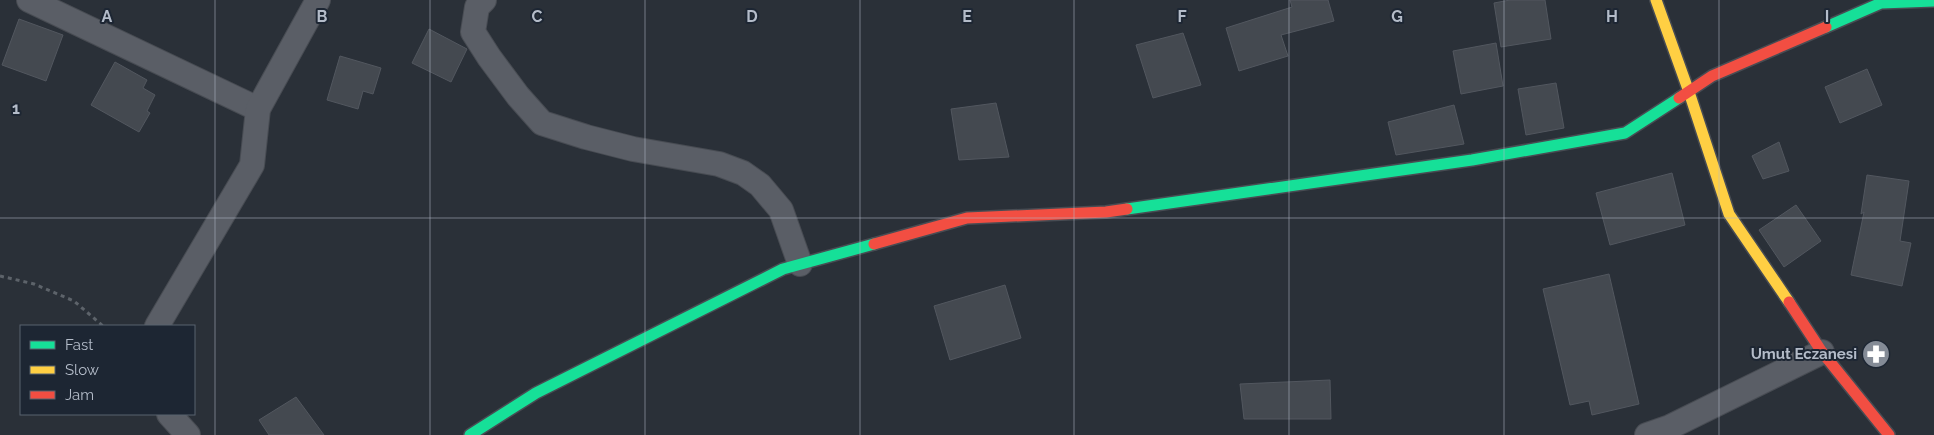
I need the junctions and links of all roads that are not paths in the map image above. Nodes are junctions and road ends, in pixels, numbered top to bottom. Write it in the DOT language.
graph roads {
  1 [pos="28,0"];
  2 [pos="318,0"];
  3 [pos="484,0"];
  4 [pos="1656,0"];
  5 [pos="1922,1"];
  6 [pos="1689,92"];
  7 [pos="258,109"];
  8 [pos="800,264"];
  9 [pos="158,325"];
  10 [pos="1822,352"];
  11 [pos="170,415"];
  12 [pos="188,435"];
  13 [pos="470,435"];
  14 [pos="1647,435"];
  15 [pos="1889,435"];
  1 -- 7 [label="street"];
  2 -- 7 [label="street"];
  3 -- 8 [label="street"];
  4 -- 6 [label="street"];
  5 -- 6 [label="street"];
  6 -- 8 [label="street"];
  6 -- 10 [label="street"];
  7 -- 9 [label="street"];
  8 -- 13 [label="street"];
  10 -- 14 [label="street"];
  10 -- 15 [label="street"];
  11 -- 12 [label="street"];
}
